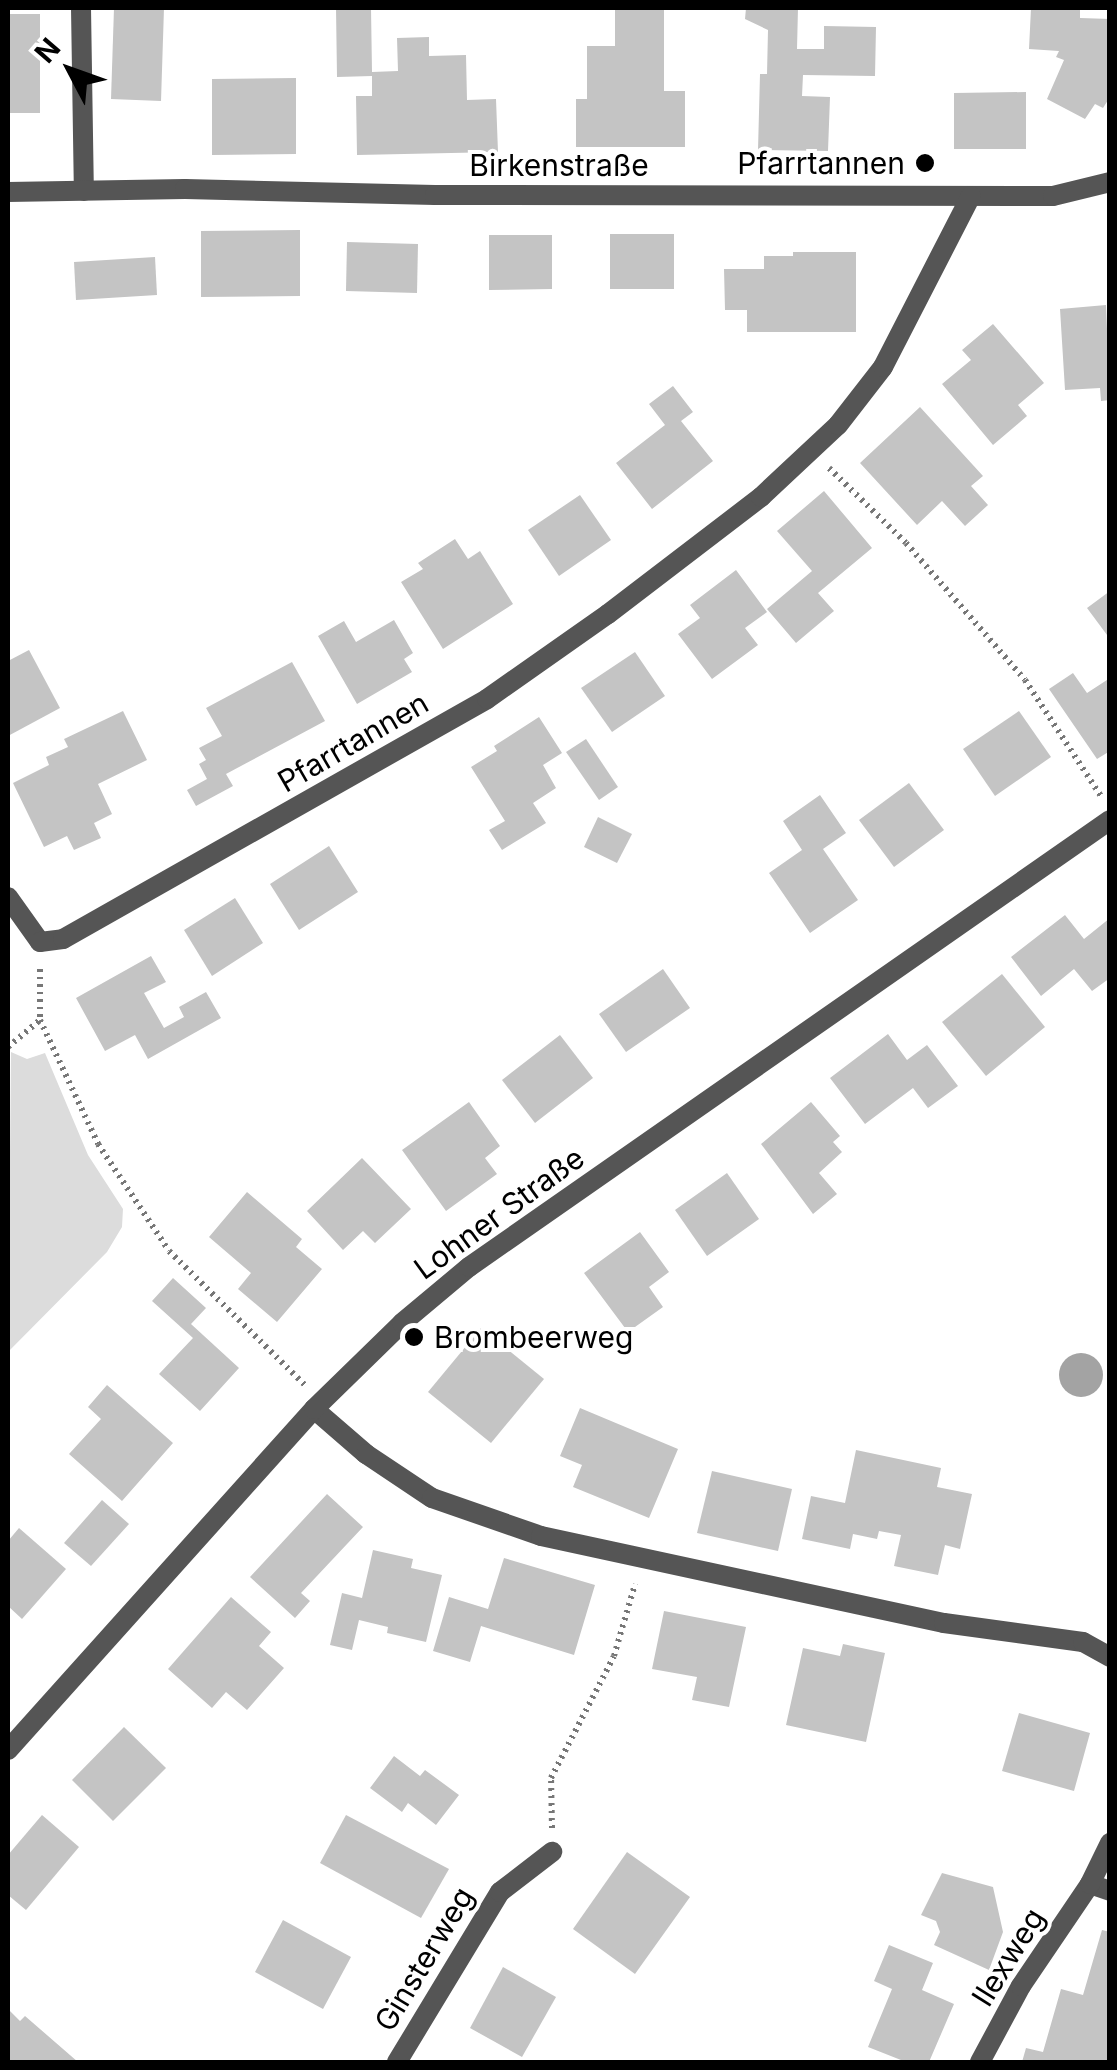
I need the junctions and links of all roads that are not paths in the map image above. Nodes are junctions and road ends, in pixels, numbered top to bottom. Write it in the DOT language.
graph roads {
  1 [pos="81,8"];
  2 [pos="1110,182"];
  3 [pos="84,191"];
  4 [pos="8,192"];
  5 [pos="971,196"];
  6 [pos="1110,820"];
  7 [pos="8,897"];
  8 [pos="317,1406"];
  9 [pos="1110,1657"];
  10 [pos="8,1750"];
  11 [pos="1110,1843"];
  12 [pos="552,1852"];
  13 [pos="1100,1888"];
  14 [pos="397,2062"];
  15 [pos="980,2062"];
  1 -- 3 [label="street"];
  2 -- 5 [label="street, Birkenstraße"];
  3 -- 4 [label="street, Birkenstraße"];
  3 -- 5 [label="street, Birkenstraße"];
  5 -- 7 [label="street, Pfarrtannen"];
  6 -- 8 [label="street, Lohner Straße"];
  8 -- 9 [label="street"];
  8 -- 10 [label="street, Lohner Straße"];
  11 -- 13 [label="street, Ilexweg"];
  12 -- 14 [label="street, Ginsterweg"];
  13 -- 15 [label="street, Ilexweg"];
}
